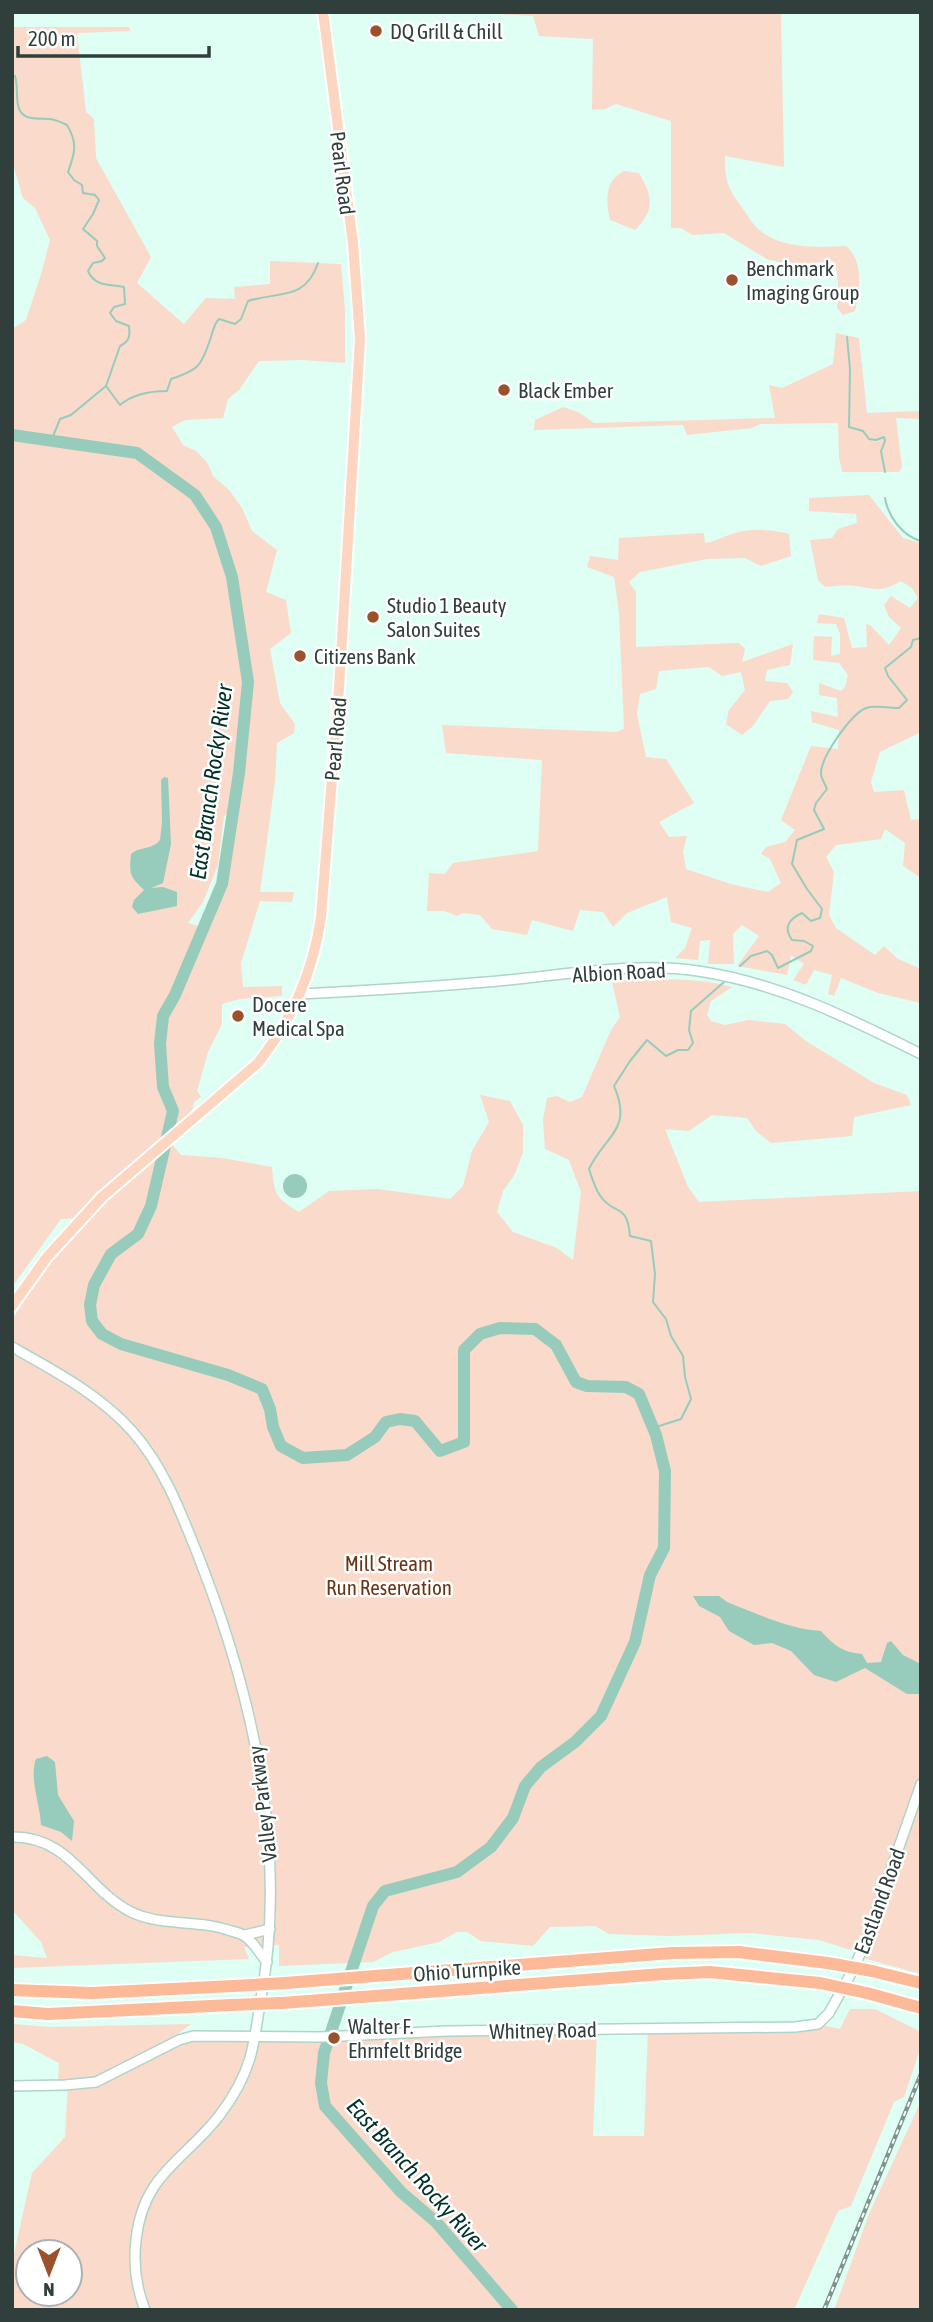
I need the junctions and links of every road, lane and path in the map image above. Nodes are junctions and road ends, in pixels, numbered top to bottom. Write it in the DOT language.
graph roads {
  1 [pos="323,12"];
  2 [pos="302,993"];
  3 [pos="921,1054"];
  4 [pos="12,1306"];
  5 [pos="12,1347"];
  6 [pos="921,1784"];
  7 [pos="12,1838"];
  8 [pos="270,1929"];
  9 [pos="245,1935"];
  10 [pos="267,1962"];
  11 [pos="849,1977"];
  12 [pos="921,1983"];
  13 [pos="12,1990"];
  14 [pos="921,2008"];
  15 [pos="12,2011"];
  16 [pos="255,2036"];
  17 [pos="12,2086"];
  18 [pos="145,2310"];
  1 -- 2 [label="main road, Pearl Road"];
  2 -- 3 [label="street, Albion Road"];
  2 -- 4 [label="main road, Pearl Road"];
  5 -- 8 [label="street, Valley Parkway"];
  6 -- 11 [label="street, Eastland Road"];
  7 -- 9 [label="street"];
  8 -- 9 [label="street"];
  8 -- 10 [label="street, Valley Parkway"];
  9 -- 10 [label="street"];
  10 -- 16 [label="street, Valley Parkway"];
  11 -- 16 [label="street, Whitney Road"];
  12 -- 13 [label="highway, Ohio Turnpike, bridge"];
  14 -- 15 [label="highway, Ohio Turnpike, bridge"];
  16 -- 17 [label="street, Whitney Road"];
  16 -- 18 [label="street, Valley Parkway"];
}
